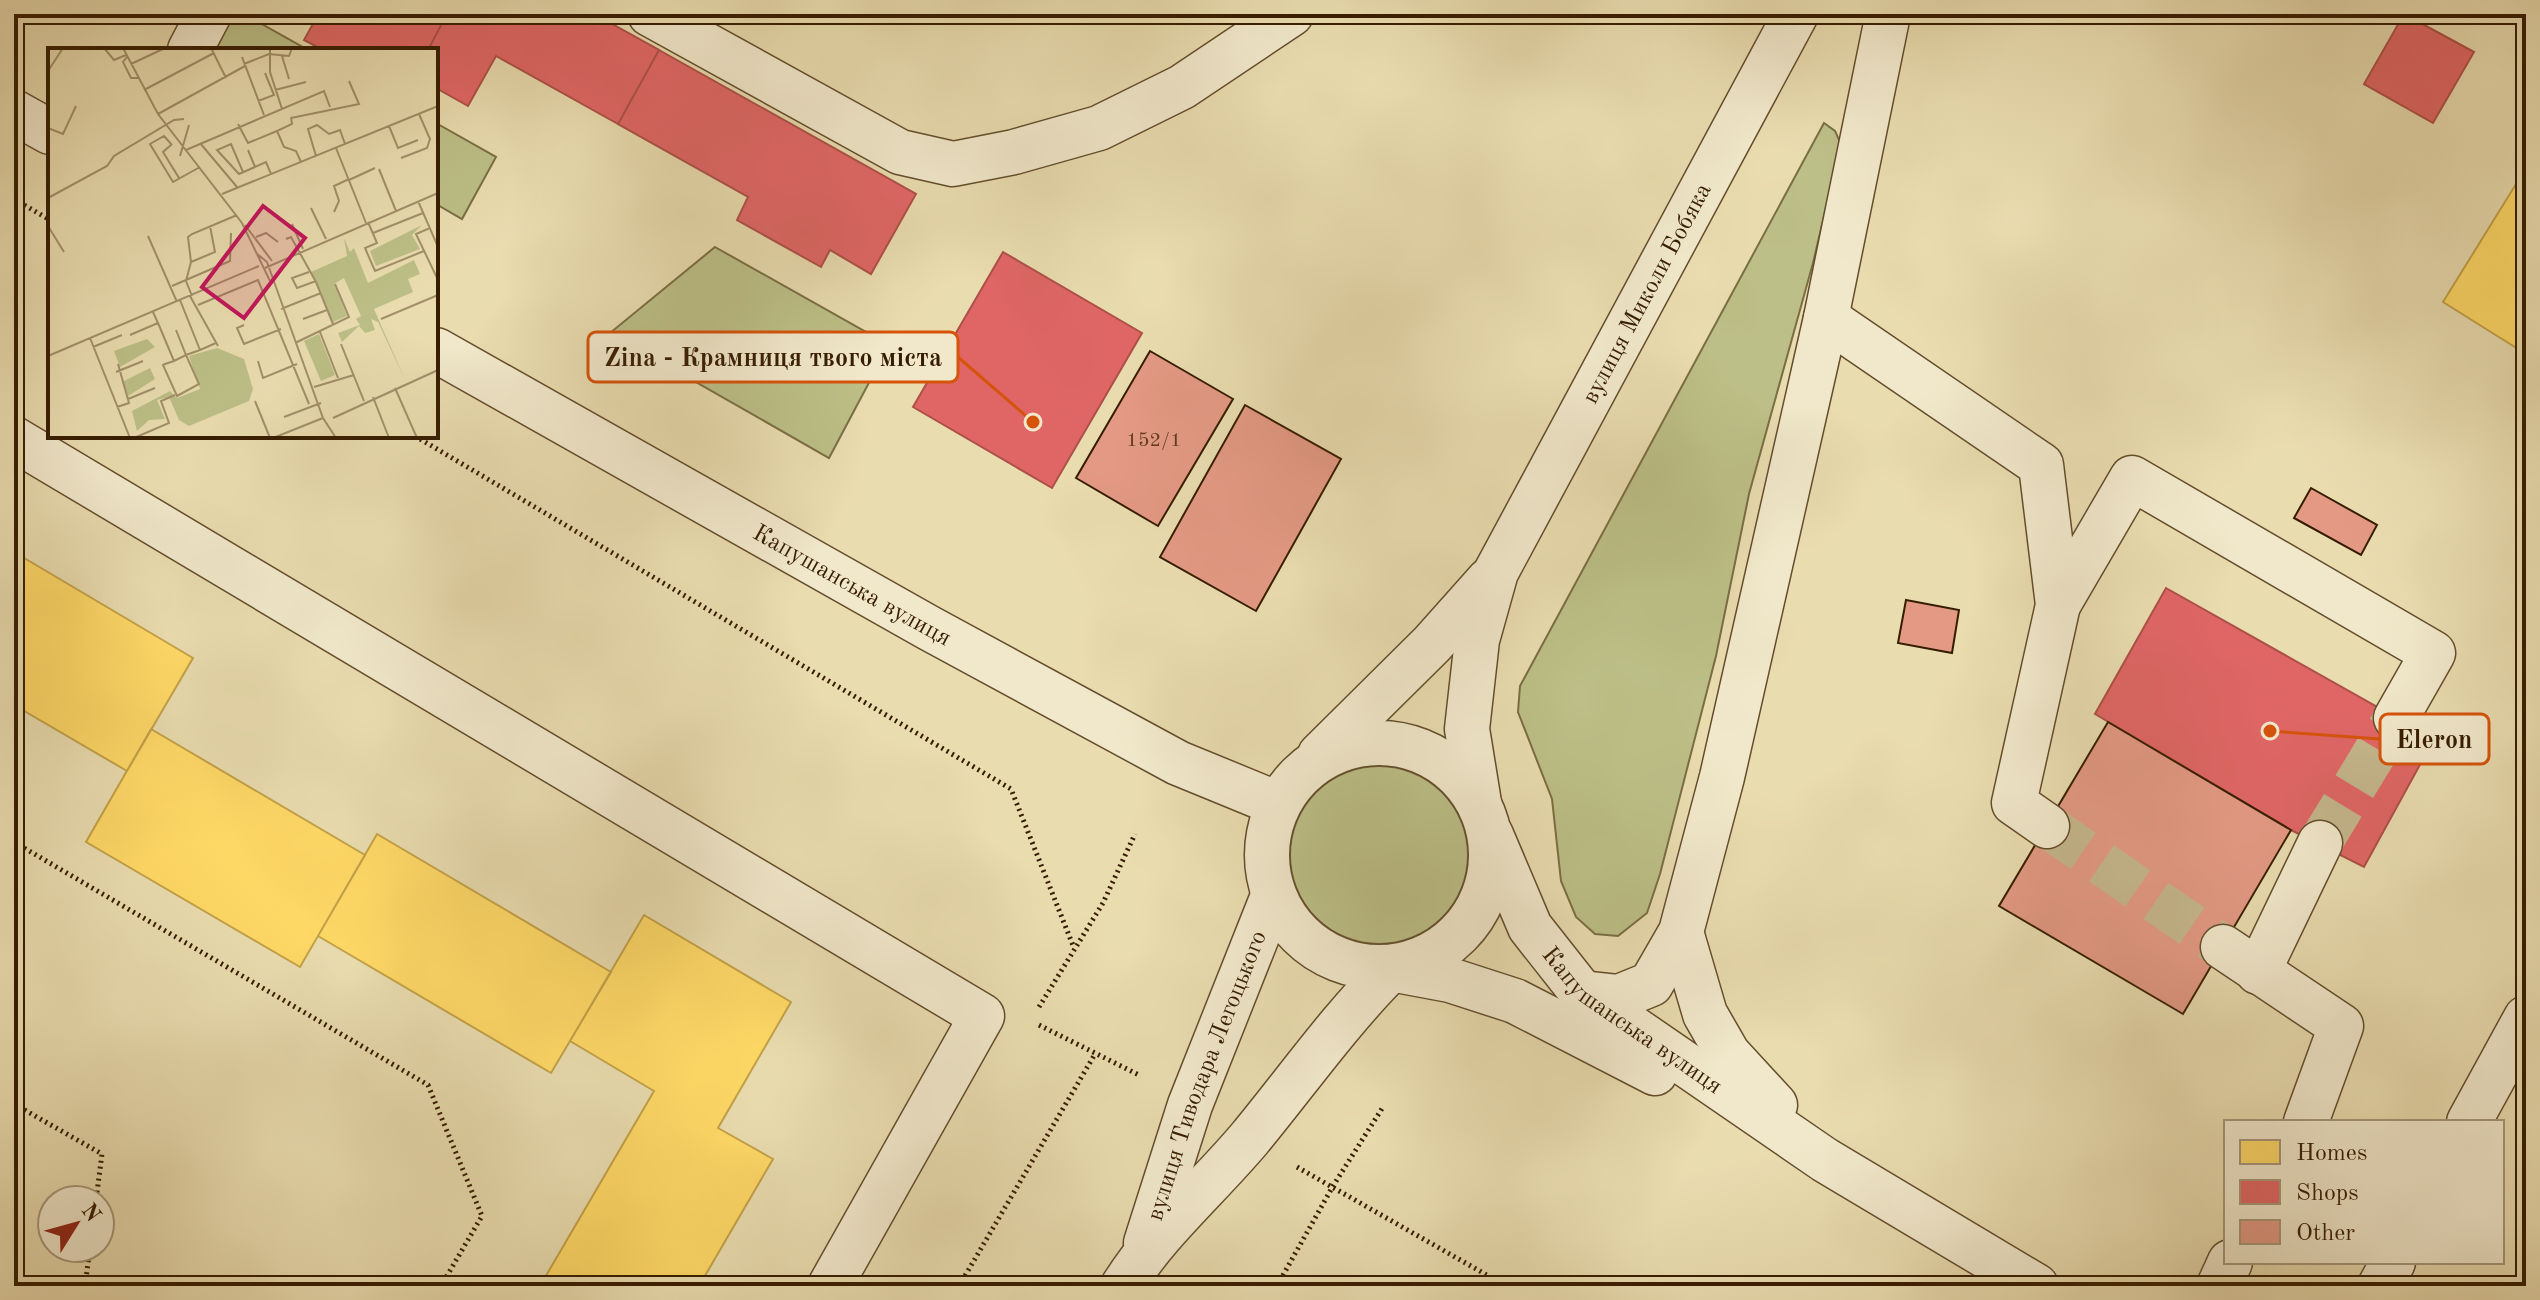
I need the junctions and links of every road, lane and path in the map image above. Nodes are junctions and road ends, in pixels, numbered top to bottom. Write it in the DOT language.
graph roads {
  1 [pos="209,14"];
  2 [pos="650,14"];
  3 [pos="1291,14"];
  4 [pos="1796,14"];
  5 [pos="1888,14"];
  6 [pos="191,48"];
  7 [pos="14,112"];
  8 [pos="48,131"];
  9 [pos="14,199"];
  10 [pos="48,219"];
  11 [pos="1826,318"];
  12 [pos="438,351"];
  13 [pos="418,438"];
  14 [pos="14,439"];
  15 [pos="1496,572"];
  16 [pos="2058,605"];
  17 [pos="2396,718"];
  18 [pos="1318,758"];
  19 [pos="1278,804"];
  20 [pos="1485,819"];
  21 [pos="2047,826"];
  22 [pos="1135,834"];
  23 [pos="14,842"];
  24 [pos="2320,843"];
  25 [pos="1273,896"];
  26 [pos="1681,932"];
  27 [pos="2223,947"];
  28 [pos="1074,948"];
  29 [pos="1391,969"];
  30 [pos="2258,972"];
  31 [pos="1582,993"];
  32 [pos="982,1016"];
  33 [pos="2526,1018"];
  34 [pos="1031,1021"];
  35 [pos="1095,1054"];
  36 [pos="1152,1082"];
  37 [pos="14,1104"];
  38 [pos="1383,1107"];
  39 [pos="2307,1120"];
  40 [pos="2470,1120"];
  41 [pos="1825,1160"];
  42 [pos="1293,1164"];
  43 [pos="98,1184"];
  44 [pos="1333,1186"];
  45 [pos="88,1264"];
  46 [pos="2229,1264"];
  47 [pos="2392,1264"];
  48 [pos="1133,1271"];
  49 [pos="1501,1285"];
  50 [pos="85,1286"];
  51 [pos="441,1286"];
  52 [pos="830,1286"];
  53 [pos="959,1286"];
  54 [pos="1277,1286"];
  55 [pos="2036,1286"];
  56 [pos="2219,1286"];
  57 [pos="2380,1286"];
  1 -- 6 [label="street"];
  2 -- 3 [label="street"];
  4 -- 15 [label="street, вулиця Миколи Бобяка"];
  5 -- 11 [label="street"];
  7 -- 8 [label="street"];
  9 -- 10 [label="path"];
  11 -- 16 [label="street"];
  11 -- 26 [label="street"];
  12 -- 19 [label="street, Капушанська вулиця"];
  13 -- 28 [label="path"];
  14 -- 32 [label="street"];
  15 -- 18 [label="street, вулиця Миколи Бобяка"];
  15 -- 20 [label="street, вулиця Миколи Бобяка"];
  16 -- 17 [label="street"];
  16 -- 21 [label="street"];
  18 -- 19 [label="street"];
  18 -- 20 [label="street"];
  19 -- 25 [label="street"];
  20 -- 29 [label="street"];
  20 -- 31 [label="street, Капушанська вулиця"];
  22 -- 28 [label="path"];
  23 -- 51 [label="path"];
  24 -- 30 [label="street"];
  25 -- 29 [label="street"];
  25 -- 48 [label="street, вулиця Тиводара Легоцького"];
  26 -- 31 [label="street"];
  26 -- 41 [label="street"];
  27 -- 30 [label="street"];
  28 -- 34 [label="path"];
  29 -- 41 [label="street, Капушанська вулиця"];
  29 -- 48 [label="street, вулиця Тиводара Легоцького"];
  30 -- 39 [label="street"];
  31 -- 41 [label="street, Капушанська вулиця"];
  32 -- 34 [label="path"];
  32 -- 52 [label="street"];
  33 -- 40 [label="street"];
  34 -- 35 [label="path"];
  35 -- 36 [label="path"];
  35 -- 53 [label="path"];
  37 -- 43 [label="path"];
  38 -- 44 [label="path"];
  41 -- 55 [label="street, Капушанська вулиця"];
  42 -- 44 [label="path"];
  44 -- 49 [label="path"];
  44 -- 54 [label="path"];
  45 -- 50 [label="path"];
  46 -- 56 [label="street"];
  47 -- 57 [label="street"];
}
